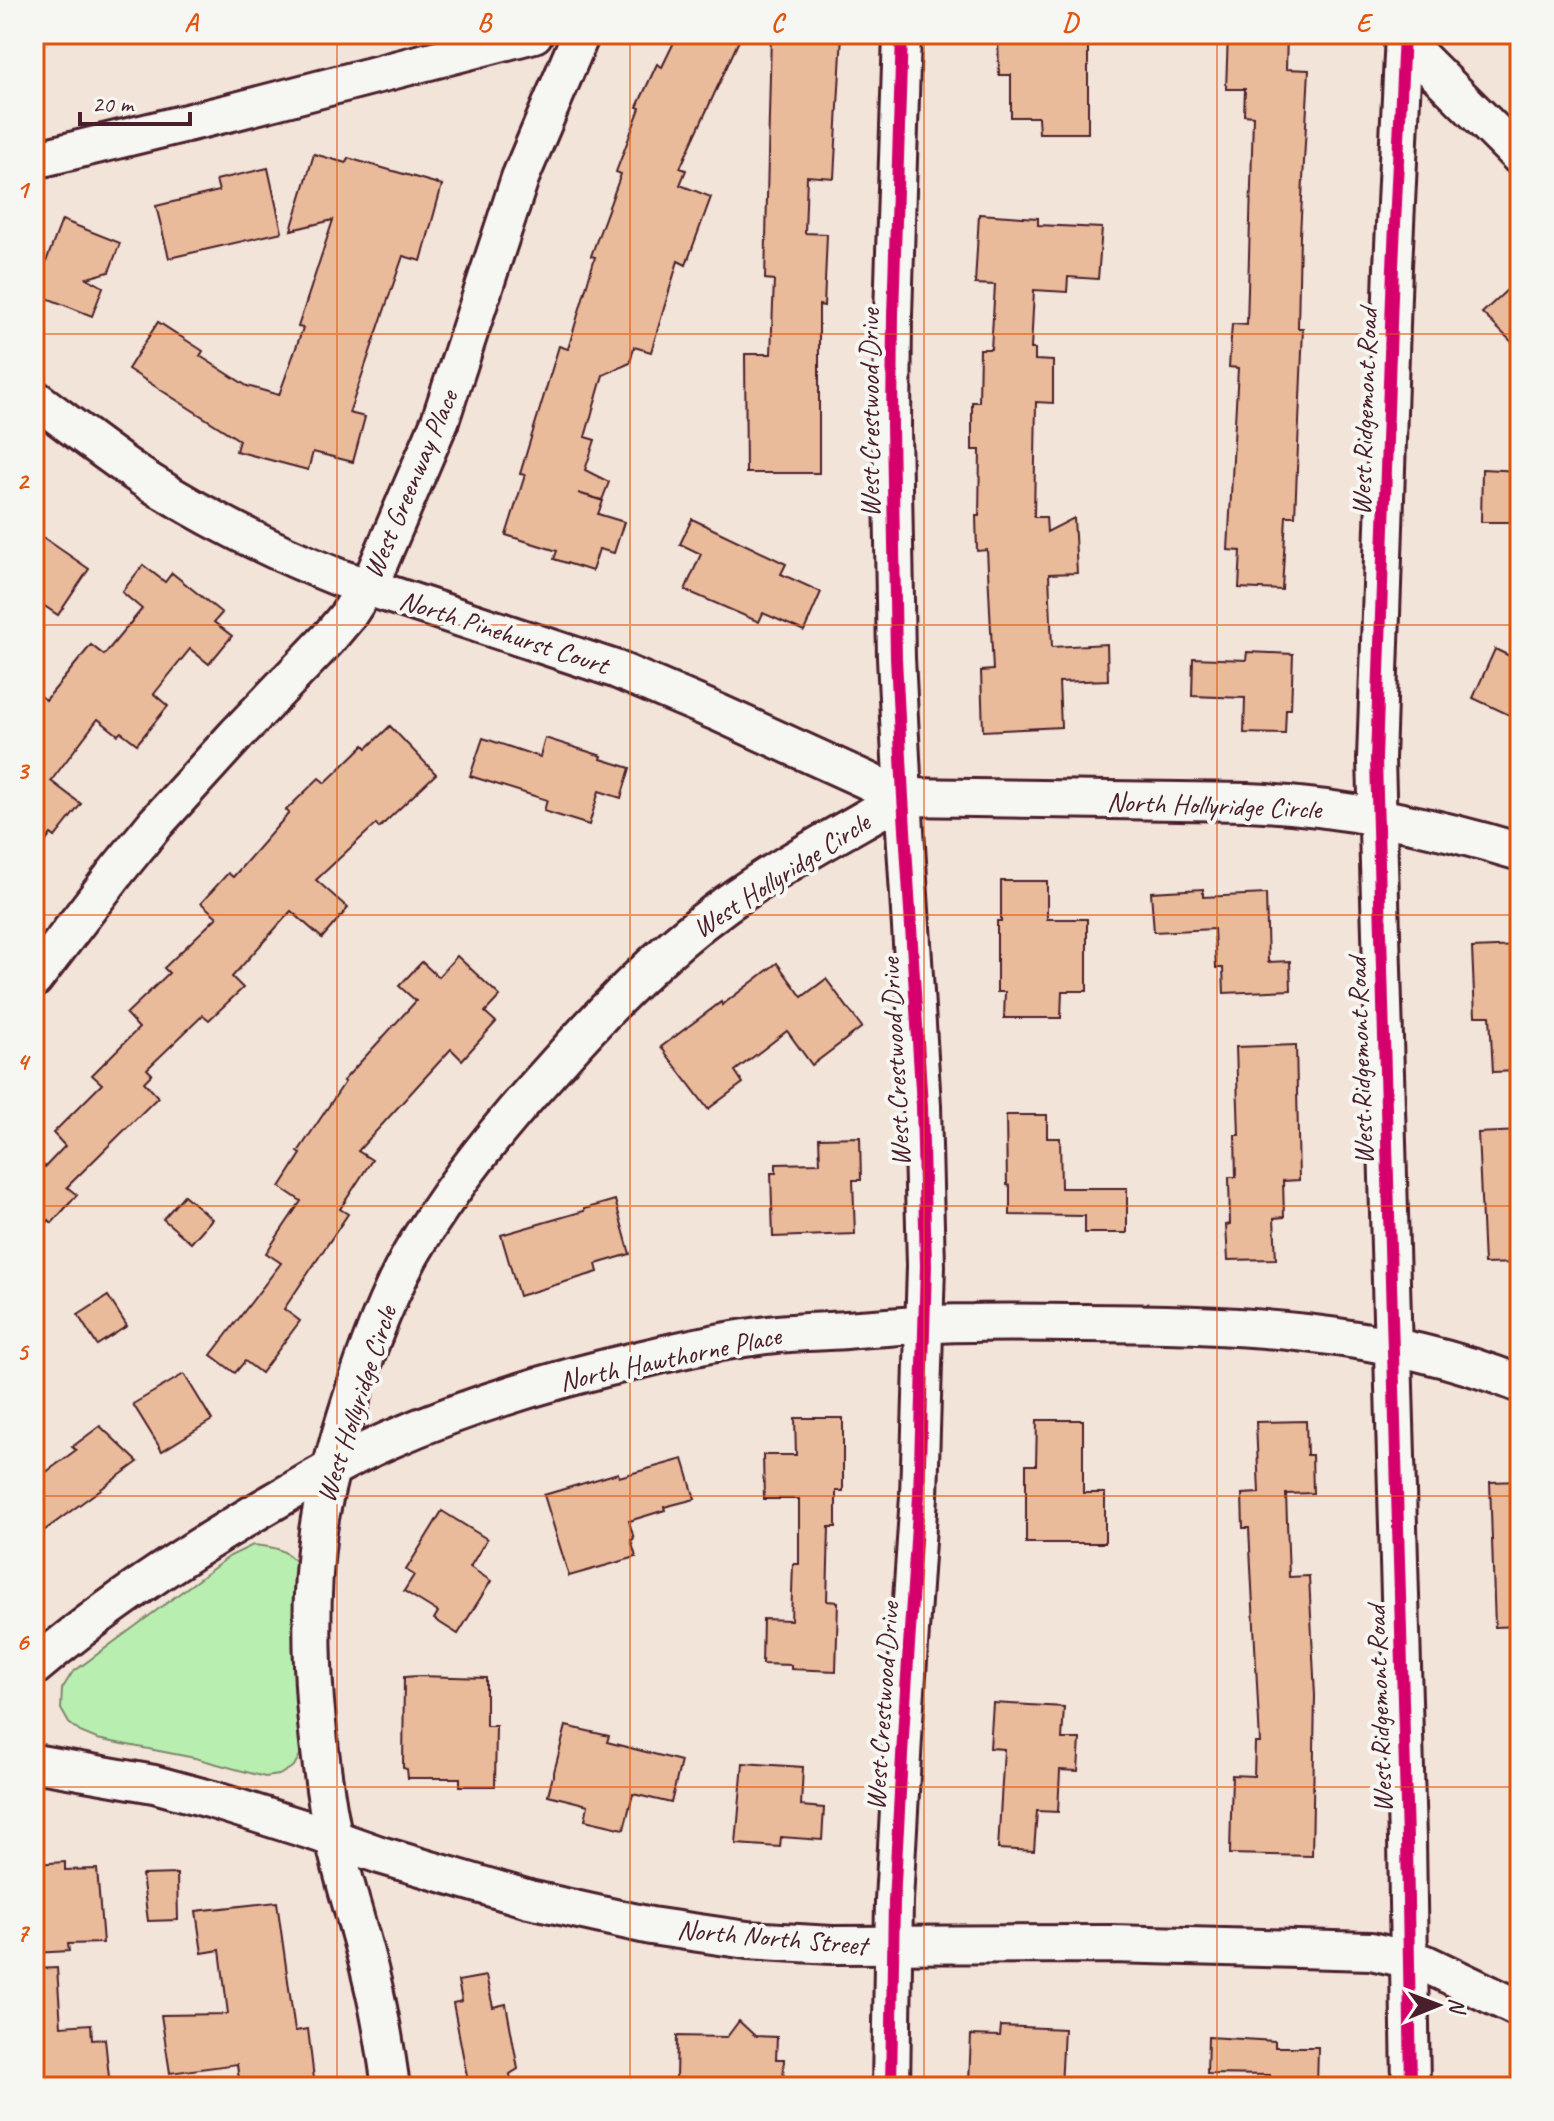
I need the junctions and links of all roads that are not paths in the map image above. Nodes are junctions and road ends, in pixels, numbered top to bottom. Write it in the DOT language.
graph roads {
  1 [pos="534,34"];
  2 [pos="581,34"];
  3 [pos="902,34"];
  4 [pos="1404,37"];
  5 [pos="1520,157"];
  6 [pos="34,160"];
  7 [pos="34,398"];
  8 [pos="367,587"];
  9 [pos="903,797"];
  10 [pos="1376,816"];
  11 [pos="1520,852"];
  12 [pos="34,979"];
  13 [pos="925,1325"];
  14 [pos="1392,1345"];
  15 [pos="1520,1384"];
  16 [pos="332,1469"];
  17 [pos="34,1667"];
  18 [pos="34,1763"];
  19 [pos="334,1839"];
  20 [pos="893,1946"];
  21 [pos="1409,1958"];
  22 [pos="1520,2009"];
  23 [pos="391,2087"];
  24 [pos="891,2087"];
  25 [pos="1411,2087"];
  1 -- 6 [label="street"];
  2 -- 8 [label="street, West Greenway Place"];
  3 -- 9 [label="street, West Crestwood Drive"];
  4 -- 5 [label="street"];
  4 -- 10 [label="street, West Ridgemont Road"];
  7 -- 8 [label="street, North Pinehurst Court"];
  8 -- 9 [label="street, North Pinehurst Court"];
  8 -- 12 [label="street, West Greenway Place"];
  9 -- 10 [label="street, North Hollyridge Circle"];
  9 -- 13 [label="street, West Crestwood Drive"];
  9 -- 16 [label="street, West Hollyridge Circle"];
  10 -- 11 [label="street, North Hollyridge Circle"];
  10 -- 14 [label="street, West Ridgemont Road"];
  13 -- 14 [label="street, North Hawthorne Place"];
  13 -- 16 [label="street, North Hawthorne Place"];
  13 -- 20 [label="street, West Crestwood Drive"];
  14 -- 15 [label="street, North Hawthorne Place"];
  14 -- 21 [label="street, West Ridgemont Road"];
  16 -- 17 [label="street, North Hawthorne Place"];
  16 -- 19 [label="street, West Hollyridge Circle"];
  18 -- 19 [label="street, North North Street"];
  19 -- 20 [label="street, North North Street"];
  19 -- 23 [label="street, West Hollyridge Circle"];
  20 -- 21 [label="street, North North Street"];
  20 -- 24 [label="street, West Crestwood Drive"];
  21 -- 22 [label="street, North North Street"];
  21 -- 25 [label="street, West Ridgemont Road"];
}
